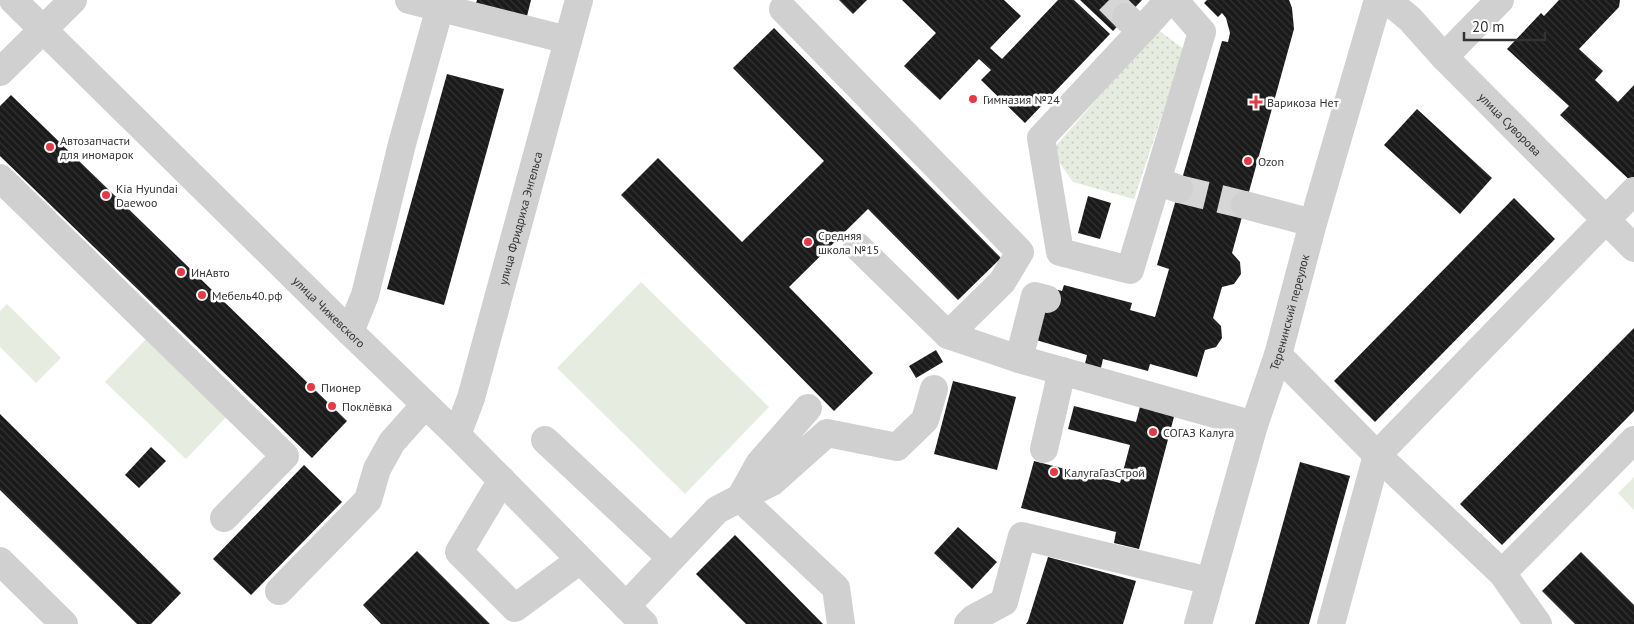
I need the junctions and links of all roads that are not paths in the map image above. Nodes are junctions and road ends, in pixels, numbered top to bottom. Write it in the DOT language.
graph roads {
  1 [pos="14,0"];
  2 [pos="73,0"];
  3 [pos="409,0"];
  4 [pos="579,0"];
  5 [pos="1169,0"];
  6 [pos="1174,0"];
  7 [pos="1378,0"];
  8 [pos="1387,0"];
  9 [pos="1500,0"];
  10 [pos="441,4"];
  11 [pos="783,8"];
  12 [pos="44,29"];
  13 [pos="568,40"];
  14 [pos="1444,57"];
  15 [pos="0,72"];
  16 [pos="0,178"];
  17 [pos="1634,191"];
  18 [pos="1245,205"];
  19 [pos="1606,220"];
  20 [pos="1313,223"];
  21 [pos="857,246"];
  22 [pos="1634,248"];
  23 [pos="1047,299"];
  24 [pos="350,332"];
  25 [pos="948,336"];
  26 [pos="1278,355"];
  27 [pos="1019,359"];
  28 [pos="1062,371"];
  29 [pos="934,389"];
  30 [pos="425,405"];
  31 [pos="808,408"];
  32 [pos="1254,425"];
  33 [pos="457,435"];
  34 [pos="545,440"];
  35 [pos="1634,440"];
  36 [pos="1044,449"];
  37 [pos="1377,455"];
  38 [pos="502,480"];
  39 [pos="740,498"];
  40 [pos="224,518"];
  41 [pos="671,558"];
  42 [pos="580,560"];
  43 [pos="0,561"];
  44 [pos="1502,574"];
  45 [pos="1210,582"];
  46 [pos="279,590"];
  47 [pos="639,619"];
  48 [pos="64,624"];
  49 [pos="841,624"];
  50 [pos="853,624"];
  51 [pos="858,624"];
  52 [pos="968,624"];
  53 [pos="1198,624"];
  54 [pos="1331,624"];
  55 [pos="1538,624"];
  1 -- 12 [label="street, улица Чижевского"];
  2 -- 12 [label="street"];
  3 -- 10 [label="street"];
  4 -- 13 [label="street, улица Фридриха Энгельса"];
  5 -- 6 [label="street"];
  7 -- 20 [label="street, Теренинский переулок"];
  8 -- 14 [label="street, улица Суворова"];
  9 -- 14 [label="street"];
  10 -- 13 [label="street"];
  10 -- 24 [label="street"];
  11 -- 25 [label="street"];
  12 -- 15 [label="street"];
  12 -- 24 [label="street, улица Чижевского"];
  13 -- 33 [label="street, улица Фридриха Энгельса"];
  14 -- 19 [label="street, улица Суворова"];
  16 -- 40 [label="street"];
  17 -- 19 [label="street"];
  18 -- 20 [label="street"];
  19 -- 22 [label="street, улица Суворова"];
  19 -- 37 [label="street"];
  20 -- 26 [label="street, Теренинский переулок"];
  21 -- 25 [label="street"];
  23 -- 27 [label="street"];
  24 -- 30 [label="street, улица Чижевского"];
  25 -- 27 [label="street"];
  26 -- 32 [label="street, Теренинский переулок"];
  26 -- 37 [label="street"];
  27 -- 28 [label="street"];
  28 -- 32 [label="street"];
  28 -- 36 [label="street"];
  29 -- 39 [label="street"];
  30 -- 33 [label="street, улица Чижевского"];
  30 -- 46 [label="street"];
  31 -- 39 [label="street"];
  32 -- 45 [label="street, Теренинский переулок"];
  33 -- 38 [label="street, улица Чижевского"];
  34 -- 41 [label="street"];
  35 -- 44 [label="street"];
  37 -- 44 [label="street"];
  37 -- 54 [label="street"];
  38 -- 42 [label="street, улица Чижевского"];
  38 -- 42 [label="street"];
  39 -- 41 [label="street"];
  39 -- 49 [label="street"];
  41 -- 47 [label="street"];
  42 -- 47 [label="street, улица Чижевского"];
  43 -- 48 [label="street"];
  44 -- 55 [label="street"];
  45 -- 52 [label="street"];
  45 -- 53 [label="street, Теренинский переулок"];
  50 -- 51 [label="street"];
}
